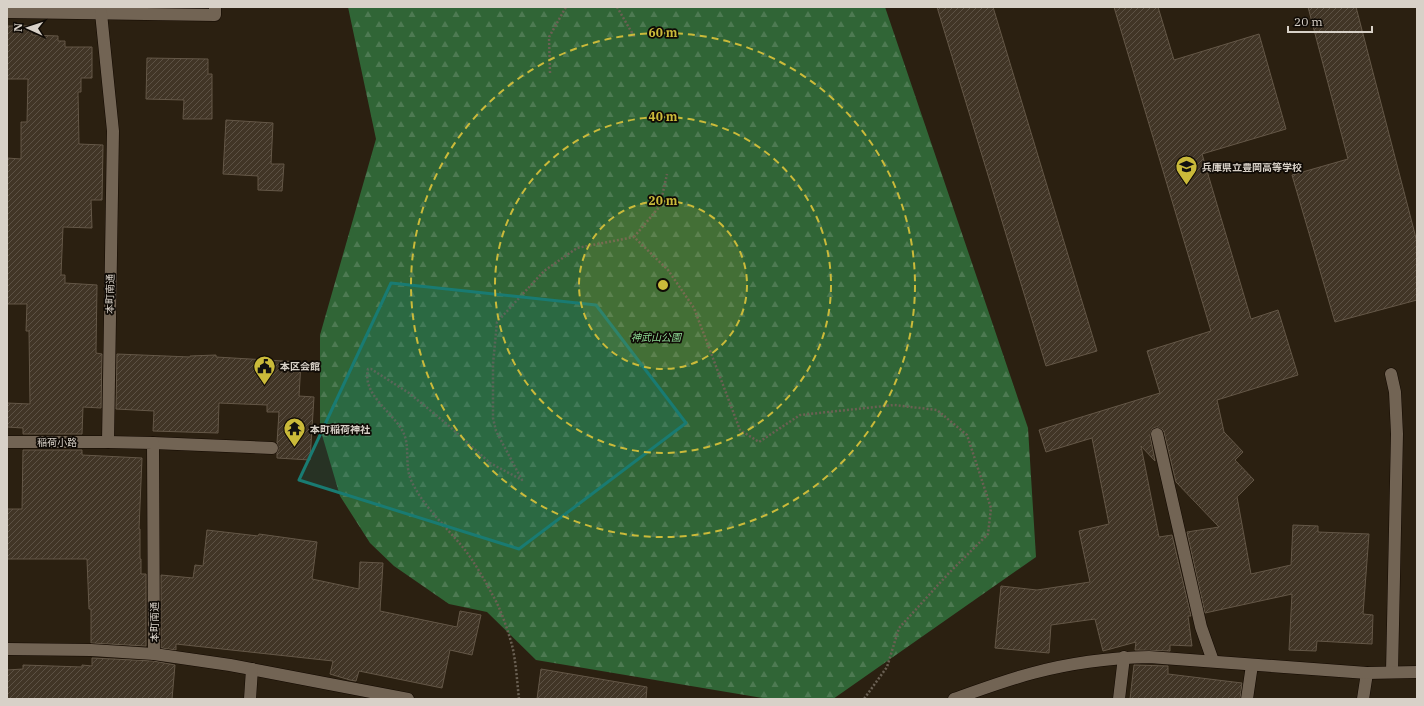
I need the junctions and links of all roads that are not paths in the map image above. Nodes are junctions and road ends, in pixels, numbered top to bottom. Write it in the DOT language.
graph roads {
  1 [pos="215,7"];
  2 [pos="74,10"];
  3 [pos="7,12"];
  4 [pos="101,13"];
  5 [pos="1391,374"];
  6 [pos="1157,434"];
  7 [pos="7,442"];
  8 [pos="108,442"];
  9 [pos="153,443"];
  10 [pos="272,448"];
  11 [pos="7,649"];
  12 [pos="154,654"];
  13 [pos="1124,657"];
  14 [pos="1213,661"];
  15 [pos="1252,665"];
  16 [pos="252,669"];
  17 [pos="1392,672"];
  18 [pos="1417,672"];
  19 [pos="1367,673"];
  20 [pos="250,699"];
  21 [pos="407,699"];
  22 [pos="954,699"];
  23 [pos="1119,699"];
  24 [pos="1247,699"];
  25 [pos="1363,699"];
  1 -- 4 [label="street"];
  2 -- 3 [label="street"];
  2 -- 4 [label="street"];
  4 -- 8 [label="street, 本町南通"];
  5 -- 17 [label="street"];
  6 -- 14 [label="street"];
  7 -- 8 [label="street, 稲荷小路"];
  8 -- 9 [label="street"];
  9 -- 10 [label="street"];
  9 -- 12 [label="street, 本町南通"];
  11 -- 12 [label="street"];
  12 -- 16 [label="street"];
  13 -- 14 [label="street"];
  13 -- 22 [label="street"];
  13 -- 23 [label="street"];
  14 -- 15 [label="street"];
  15 -- 19 [label="street"];
  15 -- 24 [label="street"];
  16 -- 20 [label="street"];
  16 -- 21 [label="street"];
  17 -- 18 [label="street"];
  17 -- 19 [label="street"];
  19 -- 25 [label="street"];
}
